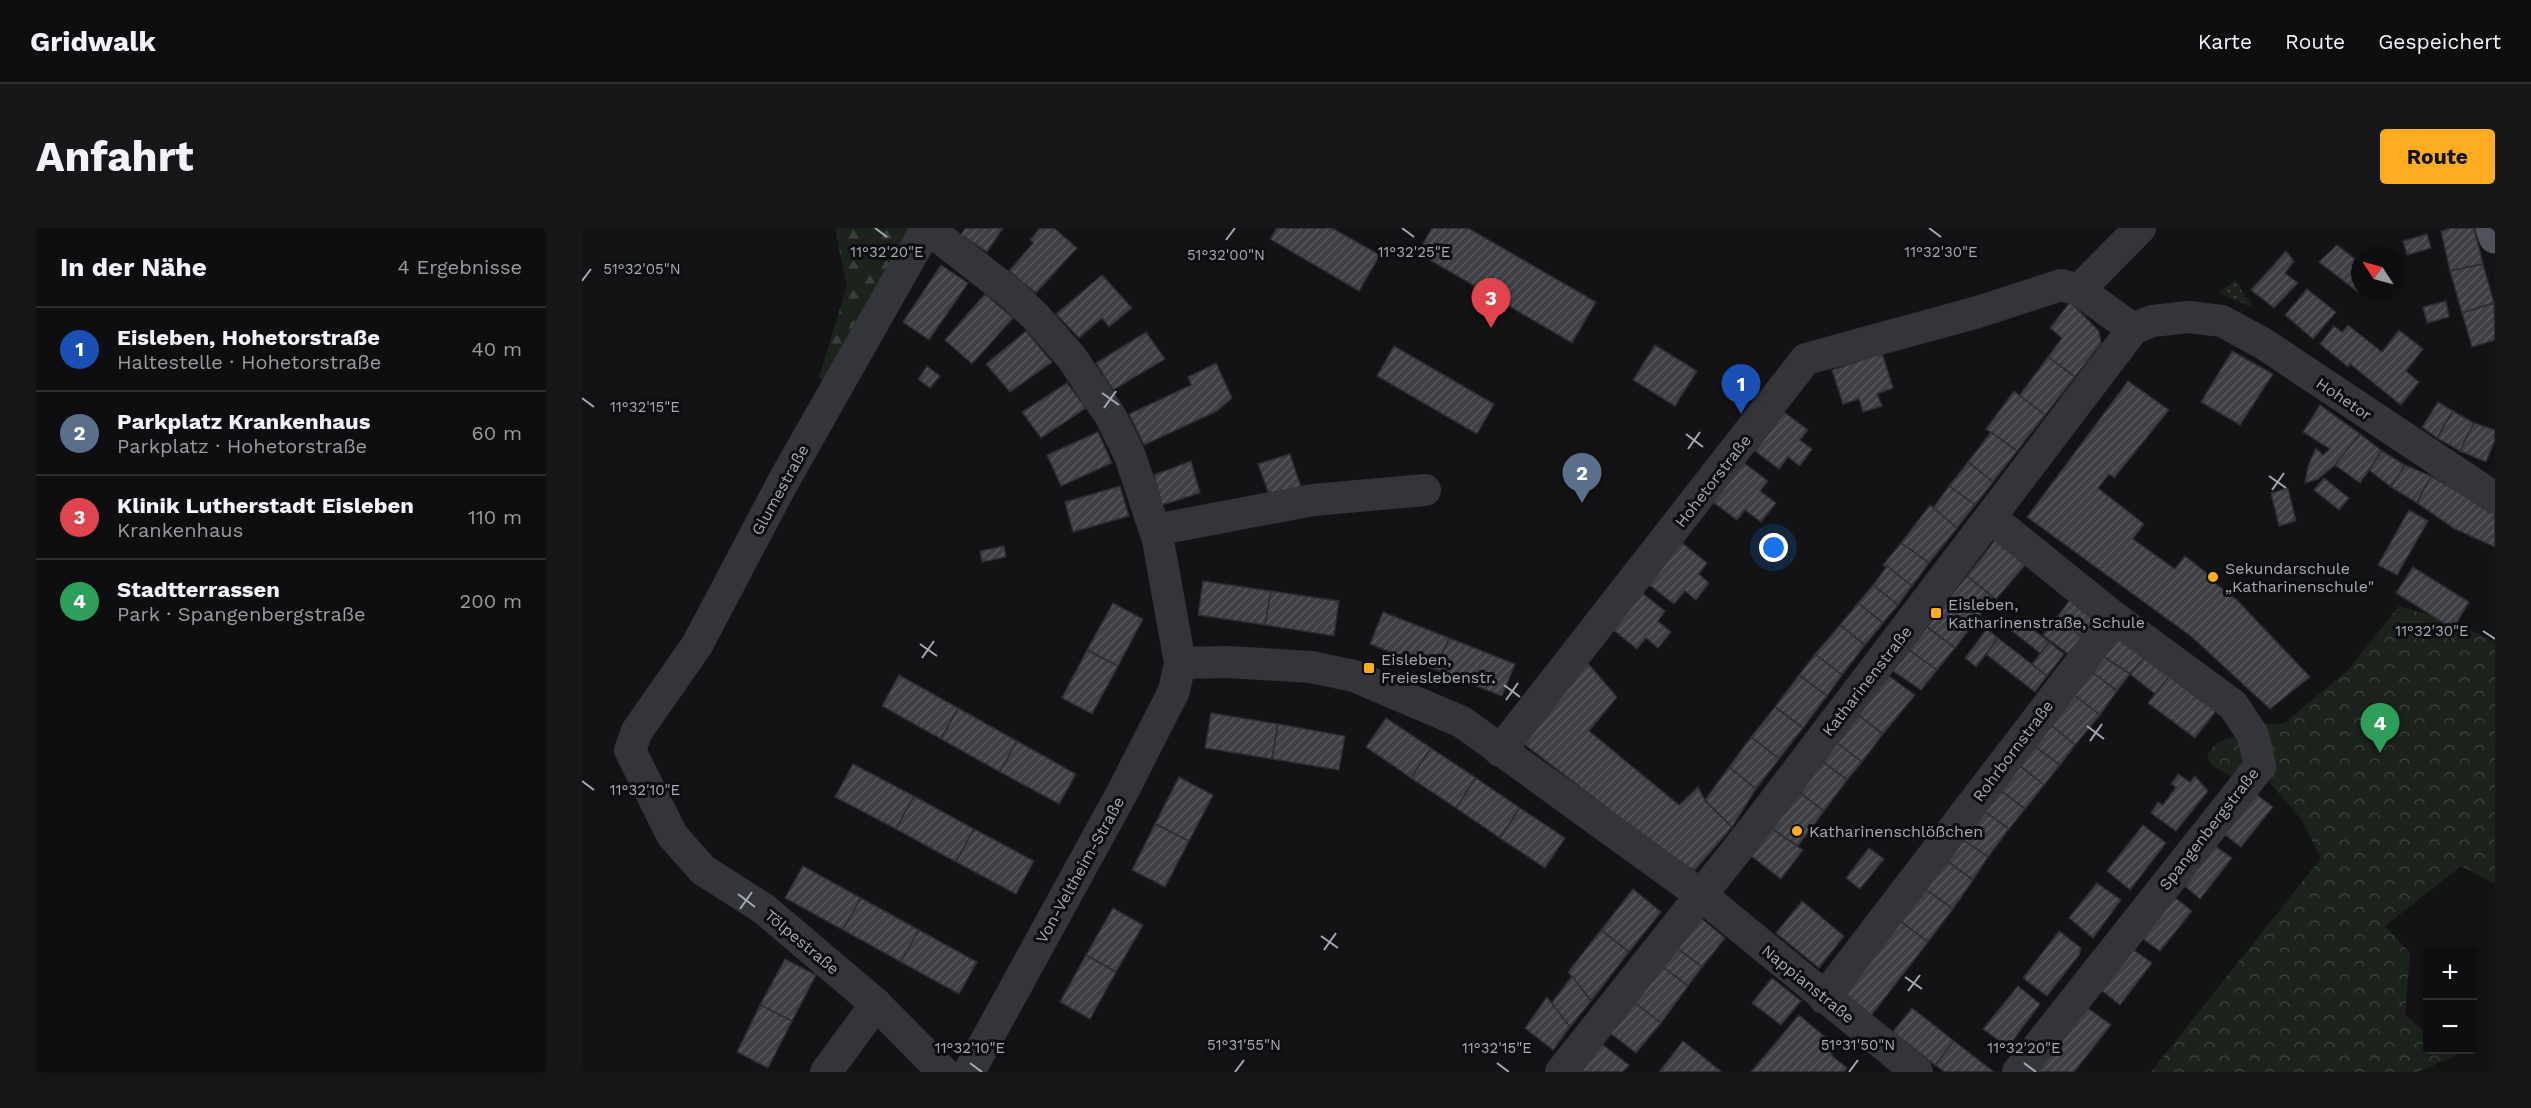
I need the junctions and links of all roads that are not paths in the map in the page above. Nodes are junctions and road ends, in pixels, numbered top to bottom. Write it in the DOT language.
graph roads {
  1 [pos="927,228"];
  2 [pos="2140,228"];
  3 [pos="2492,228"];
  4 [pos="2495,237"];
  5 [pos="2079,290"];
  6 [pos="2133,329"];
  7 [pos="2480,480"];
  8 [pos="1425,490"];
  9 [pos="2495,498"];
  10 [pos="1991,518"];
  11 [pos="1155,530"];
  12 [pos="2115,618"];
  13 [pos="1180,663"];
  14 [pos="630,750"];
  15 [pos="1500,751"];
  16 [pos="1701,895"];
  17 [pos="1824,998"];
  18 [pos="876,1004"];
  19 [pos="826,1072"];
  20 [pos="943,1072"];
  21 [pos="969,1072"];
  22 [pos="1561,1072"];
  23 [pos="1917,1072"];
  24 [pos="2018,1072"];
  1 -- 11 [label="street"];
  1 -- 14 [label="street, Glumestraße"];
  2 -- 5 [label="street"];
  3 -- 4 [label="main road"];
  5 -- 6 [label="street"];
  5 -- 15 [label="street, Hohetorstraße"];
  6 -- 7 [label="street, Hohetor"];
  6 -- 10 [label="street, Katharinenstraße"];
  7 -- 9 [label="street, Hohetor"];
  8 -- 11 [label="street"];
  10 -- 12 [label="street, Spangenbergstraße"];
  10 -- 16 [label="street, Katharinenstraße"];
  11 -- 13 [label="street"];
  12 -- 17 [label="street, Rohrbornstraße"];
  12 -- 24 [label="street, Spangenbergstraße"];
  13 -- 15 [label="street, Nappianstraße"];
  13 -- 21 [label="street, Von-Veltheim-Straße"];
  14 -- 18 [label="street, Tölpestraße"];
  15 -- 16 [label="street, Nappianstraße"];
  16 -- 17 [label="street, Nappianstraße"];
  16 -- 22 [label="street, Katharinenstraße"];
  17 -- 23 [label="street, Nappianstraße"];
  18 -- 19 [label="street"];
  18 -- 20 [label="street, Tölpestraße"];
}
